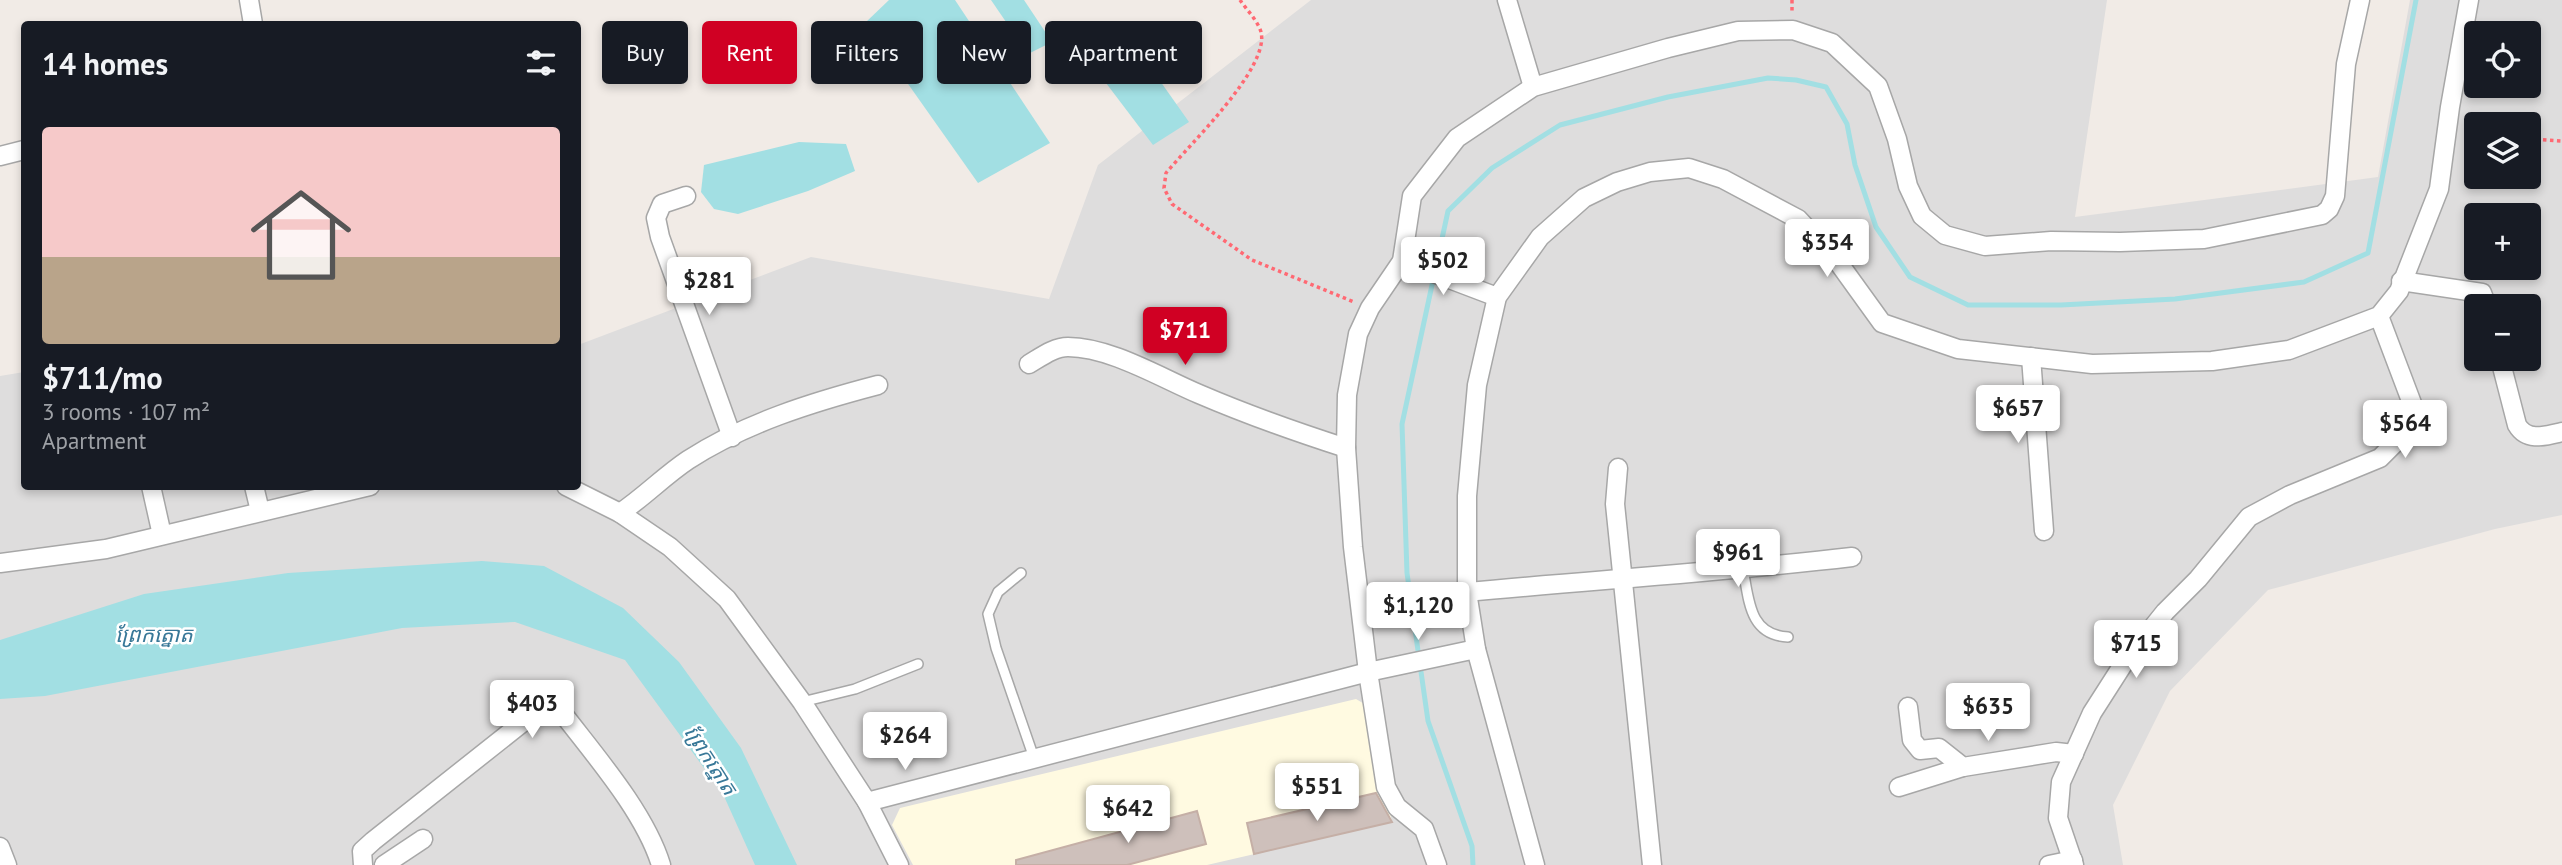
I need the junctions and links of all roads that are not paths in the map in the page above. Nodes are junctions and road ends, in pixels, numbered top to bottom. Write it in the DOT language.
graph roads {
  1 [pos="249,0"];
  2 [pos="1507,0"];
  3 [pos="2360,0"];
  4 [pos="2469,0"];
  5 [pos="252,21"];
  6 [pos="1533,87"];
  7 [pos="21,151"];
  8 [pos="0,156"];
  9 [pos="686,195"];
  10 [pos="1402,261"];
  11 [pos="2401,281"];
  12 [pos="2482,294"];
  13 [pos="1497,298"];
  14 [pos="2379,316"];
  15 [pos="2031,357"];
  16 [pos="1030,364"];
  17 [pos="2503,371"];
  18 [pos="878,385"];
  19 [pos="2562,432"];
  20 [pos="732,437"];
  21 [pos="1346,448"];
  22 [pos="1618,468"];
  23 [pos="152,490"];
  24 [pos="255,490"];
  25 [pos="343,490"];
  26 [pos="574,490"];
  27 [pos="260,511"];
  28 [pos="620,513"];
  29 [pos="2044,531"];
  30 [pos="162,535"];
  31 [pos="1852,557"];
  32 [pos="0,563"];
  33 [pos="1743,569"];
  34 [pos="1021,573"];
  35 [pos="1621,577"];
  36 [pos="1467,592"];
  37 [pos="1788,637"];
  38 [pos="1476,649"];
  39 [pos="918,664"];
  40 [pos="1368,672"];
  41 [pos="802,702"];
  42 [pos="1908,707"];
  43 [pos="2074,754"];
  44 [pos="1034,758"];
  45 [pos="1963,767"];
  46 [pos="1899,787"];
  47 [pos="867,802"];
  48 [pos="423,839"];
  49 [pos="0,847"];
  50 [pos="2073,862"];
  51 [pos="7,865"];
  52 [pos="363,865"];
  53 [pos="384,865"];
  54 [pos="661,865"];
  55 [pos="899,865"];
  56 [pos="1437,865"];
  57 [pos="1535,865"];
  58 [pos="1652,865"];
  59 [pos="2049,865"];
  1 -- 5 [label="street"];
  2 -- 6 [label="street"];
  3 -- 6 [label="street"];
  4 -- 11 [label="street"];
  6 -- 10 [label="street"];
  7 -- 8 [label="street"];
  9 -- 20 [label="street"];
  10 -- 13 [label="street"];
  10 -- 21 [label="street"];
  11 -- 12 [label="street"];
  11 -- 14 [label="street"];
  13 -- 15 [label="street"];
  13 -- 36 [label="street"];
  14 -- 15 [label="street"];
  14 -- 43 [label="street"];
  15 -- 29 [label="street"];
  16 -- 21 [label="street"];
  17 -- 19 [label="street"];
  18 -- 20 [label="street"];
  20 -- 28 [label="street"];
  21 -- 40 [label="street"];
  22 -- 35 [label="street"];
  23 -- 30 [label="street"];
  24 -- 27 [label="street"];
  25 -- 27 [label="street"];
  26 -- 28 [label="street"];
  27 -- 30 [label="street"];
  28 -- 41 [label="street"];
  30 -- 32 [label="street"];
  31 -- 33 [label="street"];
  33 -- 35 [label="street"];
  33 -- 37 [label="lane"];
  34 -- 44 [label="lane"];
  35 -- 36 [label="street"];
  35 -- 58 [label="street"];
  36 -- 38 [label="street"];
  38 -- 40 [label="street"];
  38 -- 57 [label="street"];
  39 -- 41 [label="lane"];
  40 -- 44 [label="street"];
  40 -- 56 [label="street"];
  41 -- 47 [label="street"];
  42 -- 45 [label="street"];
  43 -- 45 [label="street"];
  43 -- 50 [label="street"];
  44 -- 47 [label="street"];
  45 -- 46 [label="street"];
  47 -- 55 [label="street"];
  48 -- 53 [label="street"];
  49 -- 51 [label="street"];
  50 -- 59 [label="street"];
  52 -- 54 [label="street"];
}
